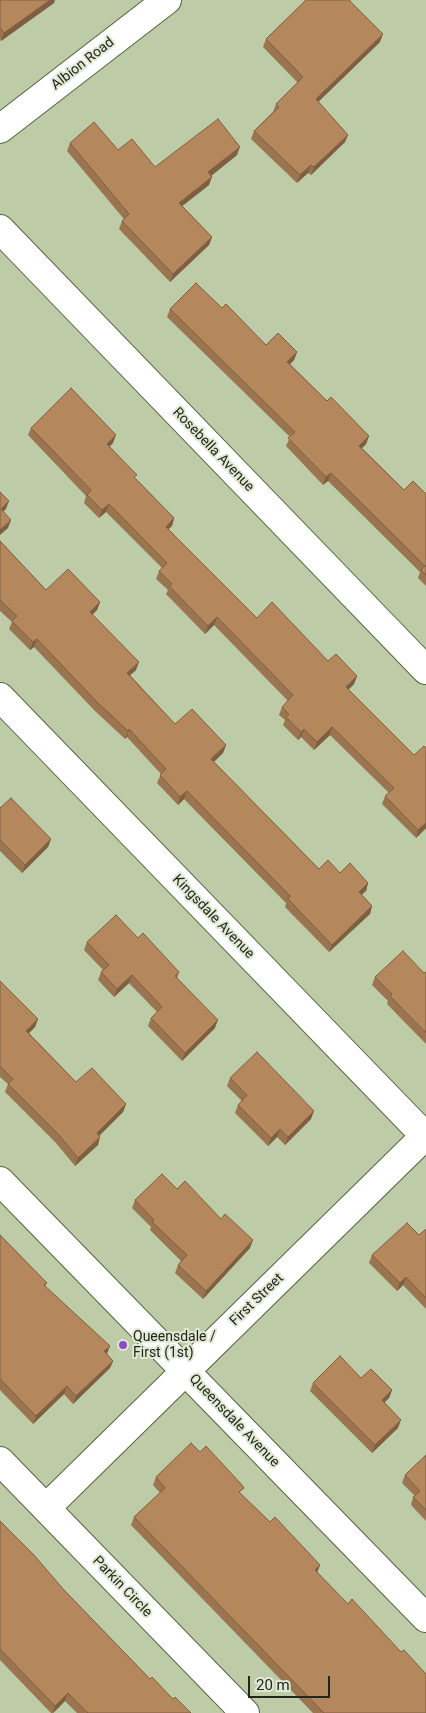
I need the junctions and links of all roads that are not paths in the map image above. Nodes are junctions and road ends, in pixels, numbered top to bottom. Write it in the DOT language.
graph roads {
  1 [pos="151,4"];
  2 [pos="0,129"];
  3 [pos="0,229"];
  4 [pos="426,670"];
  5 [pos="0,697"];
  6 [pos="426,1136"];
  7 [pos="0,1181"];
  8 [pos="184,1371"];
  9 [pos="0,1461"];
  10 [pos="46,1508"];
  11 [pos="426,1618"];
  12 [pos="244,1713"];
  1 -- 2 [label="street, Albion Road"];
  3 -- 4 [label="street, Rosebella Avenue"];
  5 -- 6 [label="street, Kingsdale Avenue"];
  6 -- 8 [label="street, First Street"];
  7 -- 8 [label="street, Queensdale Avenue"];
  8 -- 10 [label="street, First Street"];
  8 -- 11 [label="street, Queensdale Avenue"];
  9 -- 10 [label="street, Parkin Circle"];
  10 -- 12 [label="street, Parkin Circle"];
}
